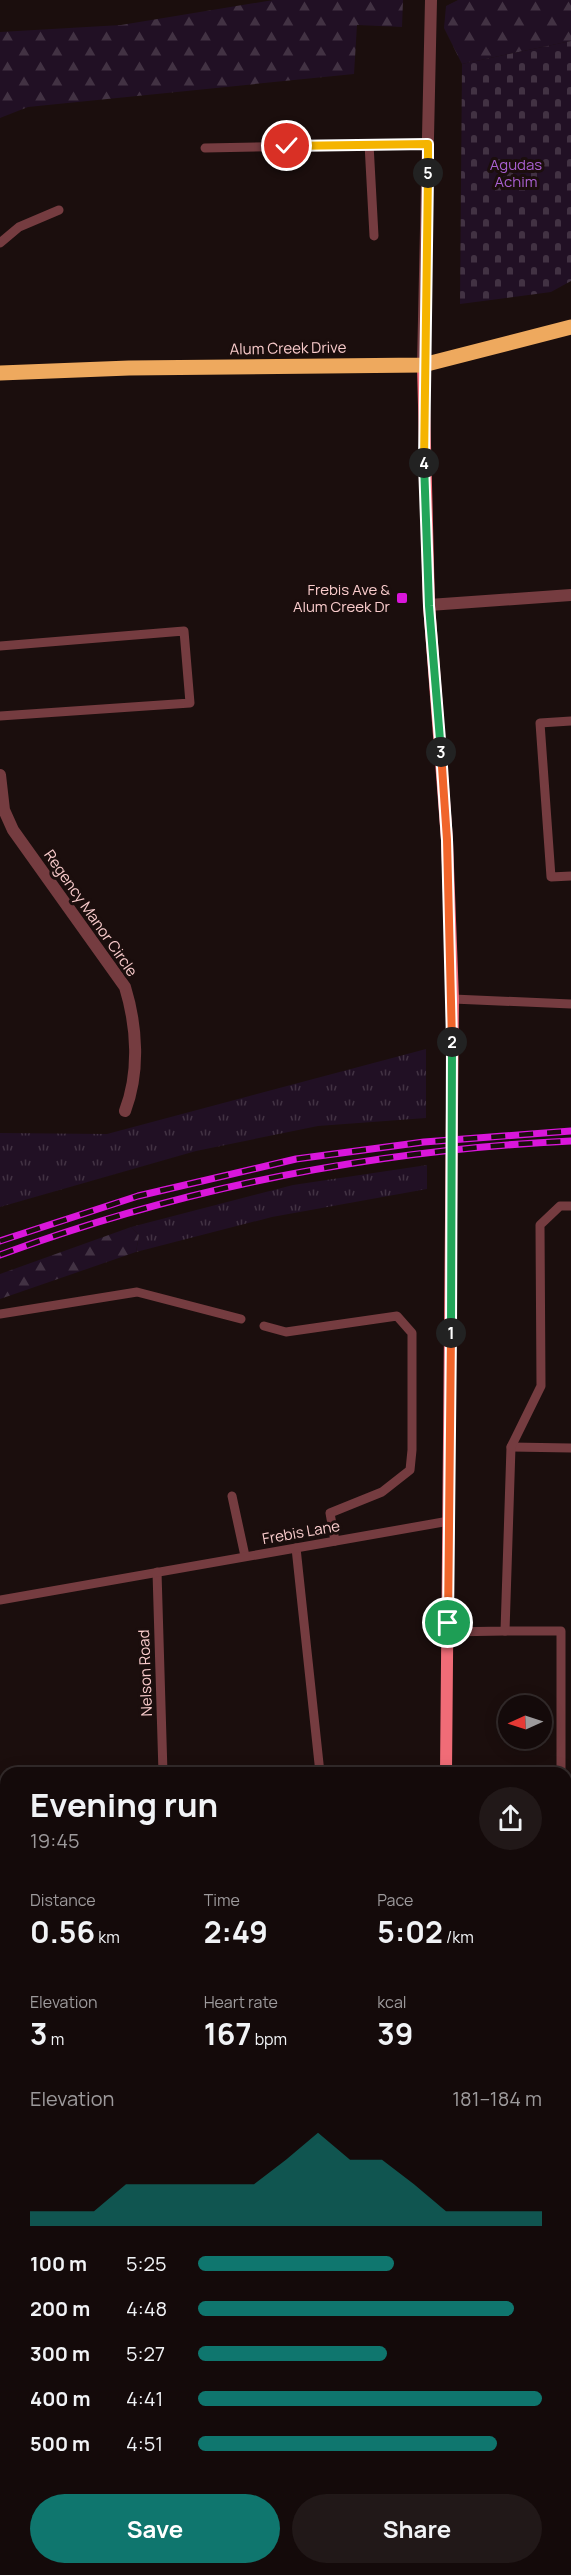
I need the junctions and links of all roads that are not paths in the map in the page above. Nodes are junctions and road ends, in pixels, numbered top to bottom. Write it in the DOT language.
graph roads {
  1 [pos="431,0"];
  2 [pos="369,144"];
  3 [pos="428,144"];
  4 [pos="205,148"];
  5 [pos="58,210"];
  6 [pos="374,236"];
  7 [pos="0,243"];
  8 [pos="571,327"];
  9 [pos="423,364"];
  10 [pos="0,373"];
  11 [pos="571,595"];
  12 [pos="429,606"];
  13 [pos="0,646"];
  14 [pos="0,716"];
  15 [pos="571,721"];
  16 [pos="0,775"];
  17 [pos="1,790"];
  18 [pos="571,876"];
  19 [pos="453,999"];
  20 [pos="571,1004"];
  21 [pos="125,1111"];
  22 [pos="571,1206"];
  23 [pos="0,1314"];
  24 [pos="241,1319"];
  25 [pos="264,1326"];
  26 [pos="511,1447"];
  27 [pos="571,1448"];
  28 [pos="232,1496"];
  29 [pos="449,1521"];
  30 [pos="336,1541"];
  31 [pos="296,1548"];
  32 [pos="245,1556"];
  33 [pos="157,1572"];
  34 [pos="0,1600"];
  35 [pos="505,1631"];
  36 [pos="447,1632"];
  37 [pos="566,1632"];
  38 [pos="163,1767"];
  39 [pos="319,1767"];
  40 [pos="447,1767"];
  41 [pos="561,1767"];
  1 -- 3 [label="street"];
  2 -- 3 [label="lane"];
  2 -- 4 [label="lane"];
  2 -- 6 [label="lane"];
  3 -- 9 [label="street"];
  5 -- 7 [label="lane"];
  8 -- 9 [label="main road, Alum Creek Drive"];
  9 -- 10 [label="main road, Alum Creek Drive"];
  9 -- 12 [label="main road"];
  11 -- 12 [label="street"];
  12 -- 19 [label="main road"];
  13 -- 14 [label="lane"];
  15 -- 18 [label="lane"];
  16 -- 17 [label="street, Regency Manor Circle"];
  17 -- 21 [label="street, Regency Manor Circle"];
  19 -- 20 [label="lane"];
  19 -- 29 [label="main road"];
  22 -- 26 [label="lane"];
  23 -- 24 [label="lane"];
  25 -- 30 [label="lane"];
  26 -- 27 [label="lane"];
  26 -- 35 [label="lane"];
  28 -- 32 [label="lane"];
  29 -- 30 [label="lane, Frebis Lane"];
  29 -- 36 [label="main road"];
  30 -- 31 [label="lane, Frebis Lane"];
  31 -- 32 [label="lane, Frebis Lane"];
  31 -- 39 [label="lane"];
  32 -- 33 [label="lane, Frebis Lane"];
  33 -- 34 [label="lane, Frebis Lane"];
  33 -- 38 [label="lane, Nelson Road"];
  35 -- 36 [label="lane"];
  35 -- 37 [label="lane"];
  36 -- 40 [label="main road"];
  37 -- 41 [label="lane"];
}
